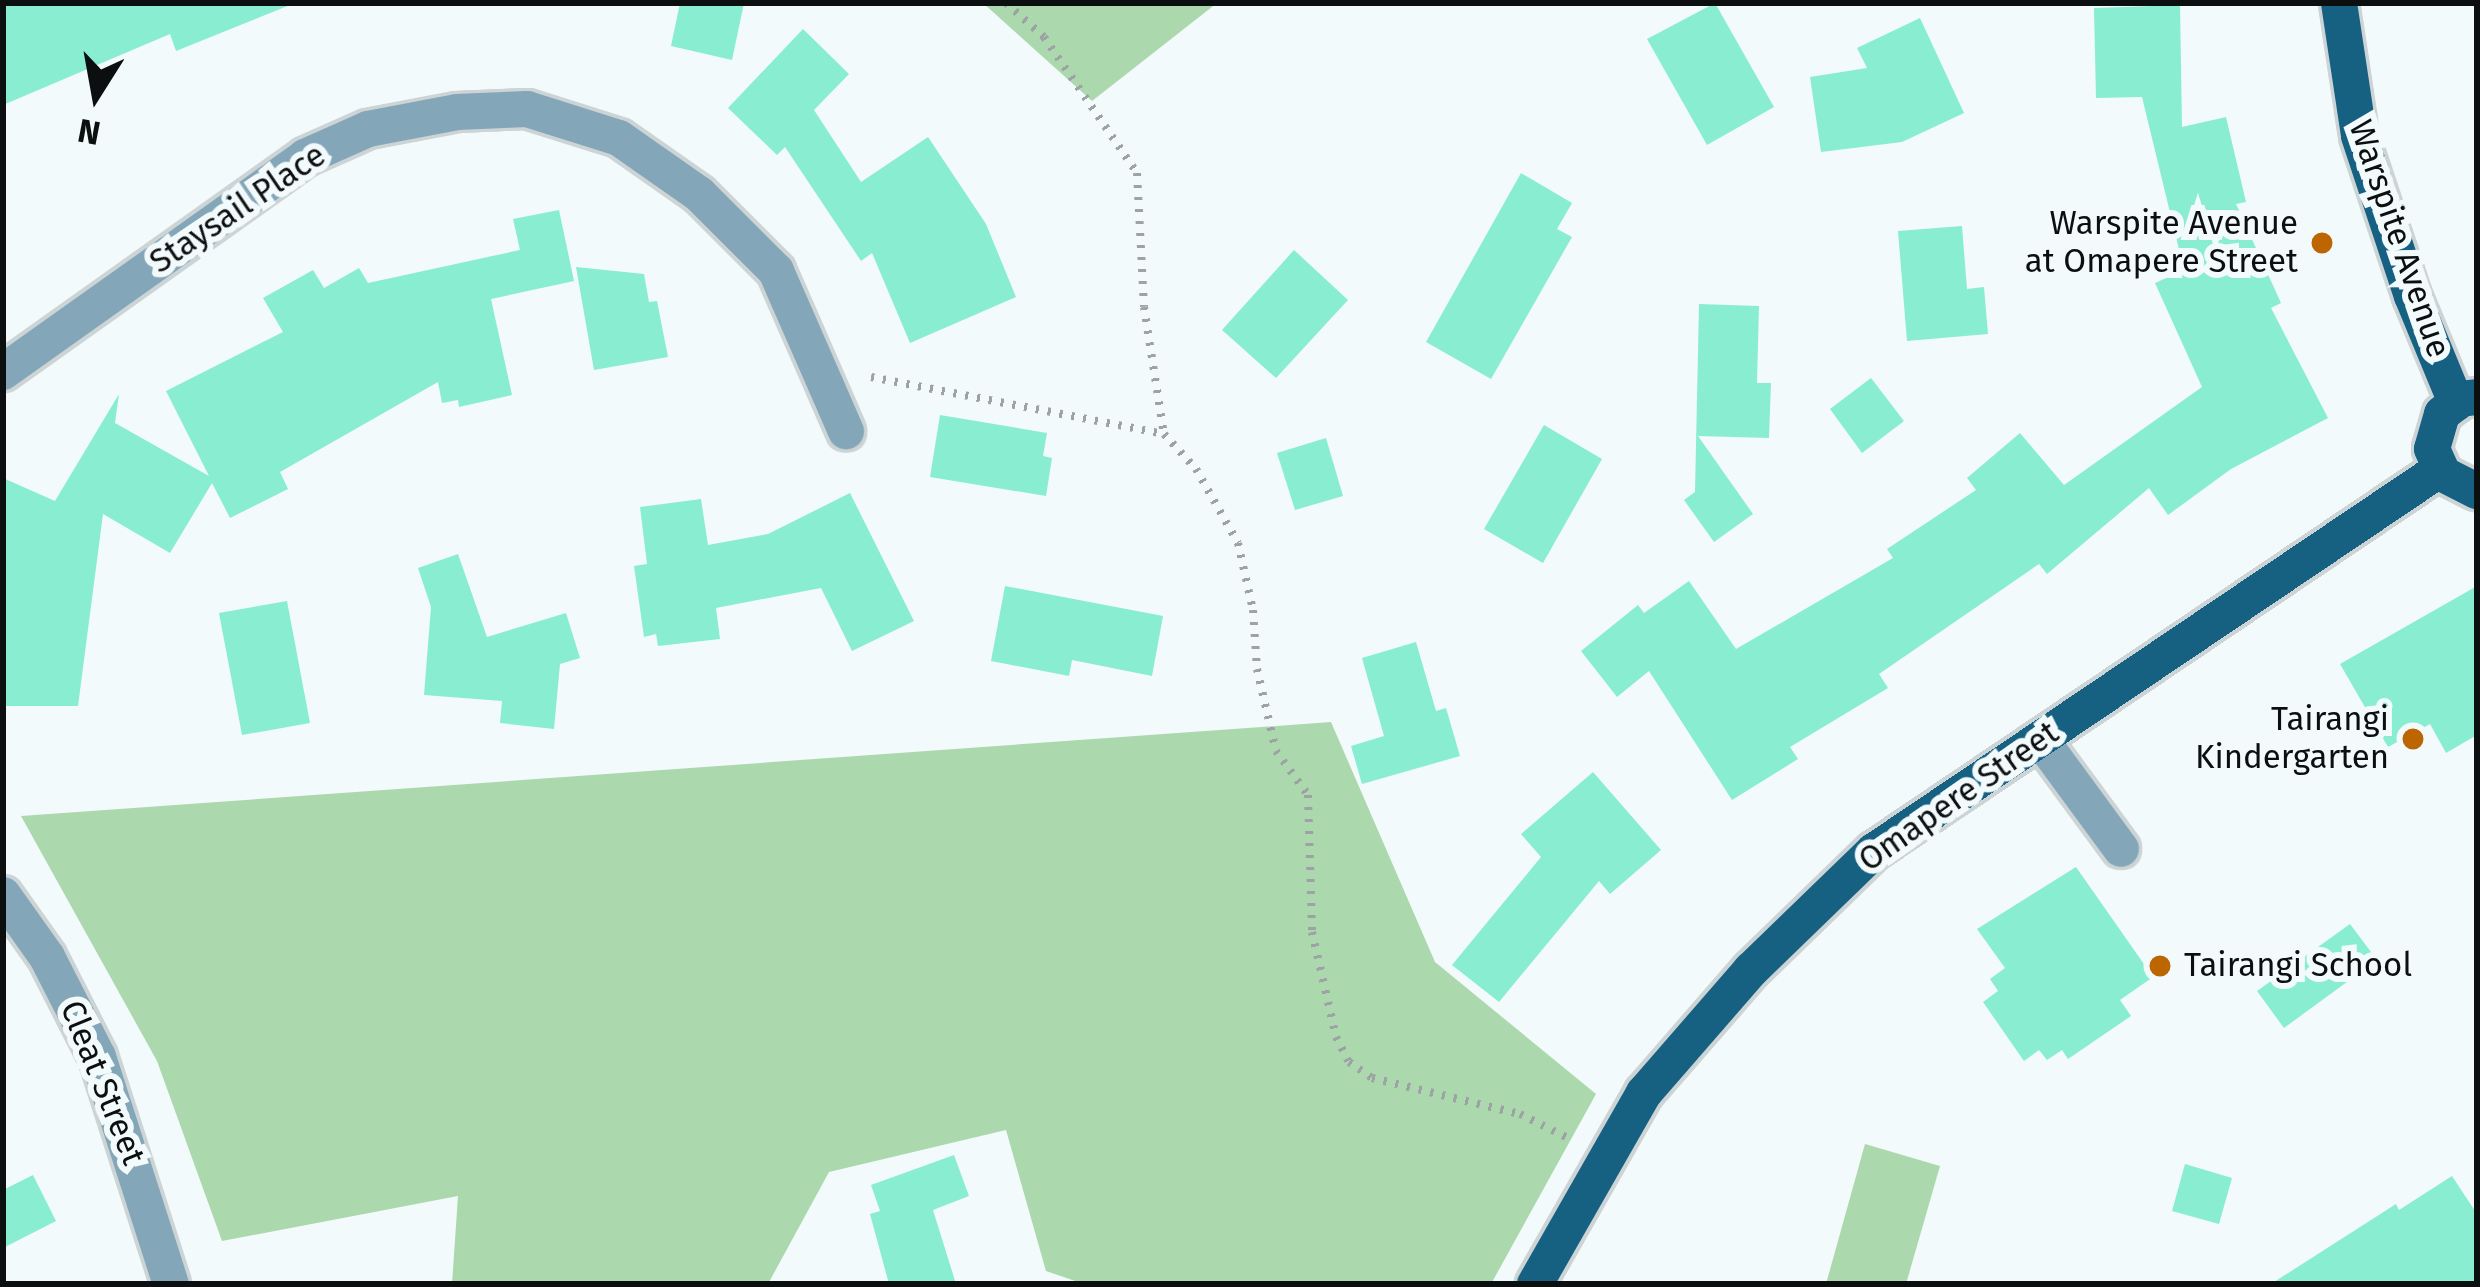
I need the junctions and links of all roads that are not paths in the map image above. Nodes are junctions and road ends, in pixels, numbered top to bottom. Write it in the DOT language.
graph roads {
  1 [pos="2339,3"];
  2 [pos="3,372"];
  3 [pos="2466,400"];
  4 [pos="846,431"];
  5 [pos="2440,470"];
  6 [pos="2477,491"];
  7 [pos="2041,740"];
  8 [pos="2121,849"];
  9 [pos="3,895"];
  10 [pos="171,1284"];
  11 [pos="1535,1284"];
  1 -- 3 [label="main road, Warspite Avenue"];
  2 -- 4 [label="street, Staysail Place"];
  3 -- 5 [label="main road"];
  5 -- 6 [label="main road"];
  5 -- 7 [label="main road, Omapere Street"];
  7 -- 8 [label="street"];
  7 -- 11 [label="main road, Omapere Street"];
  9 -- 10 [label="street, Cleat Street"];
}
